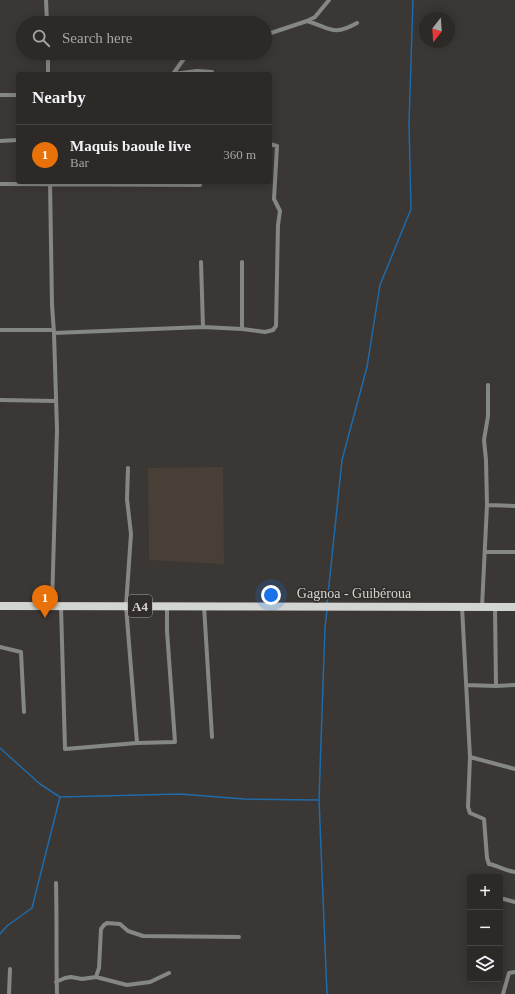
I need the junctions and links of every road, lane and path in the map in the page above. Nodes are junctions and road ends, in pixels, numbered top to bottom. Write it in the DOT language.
graph roads {
  1 [pos="46,0"];
  2 [pos="329,0"];
  3 [pos="47,16"];
  4 [pos="307,21"];
  5 [pos="357,23"];
  6 [pos="272,33"];
  7 [pos="48,60"];
  8 [pos="183,60"];
  9 [pos="48,72"];
  10 [pos="174,72"];
  11 [pos="189,72"];
  12 [pos="212,72"];
  13 [pos="16,94"];
  14 [pos="0,95"];
  15 [pos="0,140"];
  16 [pos="16,140"];
  17 [pos="272,145"];
  18 [pos="0,184"];
  19 [pos="16,184"];
  20 [pos="50,184"];
  21 [pos="125,184"];
  22 [pos="200,185"];
  23 [pos="201,262"];
  24 [pos="242,262"];
  25 [pos="203,327"];
  26 [pos="242,328"];
  27 [pos="0,330"];
  28 [pos="54,332"];
  29 [pos="488,385"];
  30 [pos="0,400"];
  31 [pos="56,401"];
  32 [pos="128,468"];
  33 [pos="487,505"];
  34 [pos="515,506"];
  35 [pos="486,552"];
  36 [pos="515,552"];
  37 [pos="0,606"];
  38 [pos="56,606"];
  39 [pos="126,606"];
  40 [pos="166,606"];
  41 [pos="204,606"];
  42 [pos="462,607"];
  43 [pos="482,607"];
  44 [pos="495,607"];
  45 [pos="515,607"];
  46 [pos="0,647"];
  47 [pos="466,685"];
  48 [pos="515,685"];
  49 [pos="496,686"];
  50 [pos="24,712"];
  51 [pos="212,737"];
  52 [pos="137,744"];
  53 [pos="470,758"];
  54 [pos="515,769"];
  55 [pos="515,872"];
  56 [pos="56,883"];
  57 [pos="503,899"];
  58 [pos="515,902"];
  59 [pos="239,937"];
  60 [pos="10,969"];
  61 [pos="515,972"];
  62 [pos="169,973"];
  63 [pos="96,977"];
  64 [pos="56,982"];
  65 [pos="9,994"];
  66 [pos="57,994"];
  67 [pos="503,994"];
  1 -- 3 [label="street"];
  2 -- 4 [label="street"];
  4 -- 5 [label="street"];
  4 -- 6 [label="street"];
  7 -- 9 [label="street"];
  8 -- 10 [label="street"];
  11 -- 12 [label="street"];
  13 -- 14 [label="street"];
  15 -- 16 [label="street"];
  17 -- 26 [label="street"];
  18 -- 19 [label="street"];
  20 -- 28 [label="street"];
  21 -- 22 [label="street"];
  23 -- 25 [label="street"];
  24 -- 26 [label="street"];
  25 -- 26 [label="street"];
  25 -- 28 [label="street"];
  27 -- 28 [label="street"];
  28 -- 31 [label="street"];
  29 -- 33 [label="street"];
  30 -- 31 [label="street"];
  31 -- 38 [label="street"];
  32 -- 39 [label="street"];
  33 -- 34 [label="street"];
  33 -- 35 [label="street"];
  35 -- 36 [label="street"];
  35 -- 43 [label="street"];
  37 -- 38 [label="main road, Gagnoa - Guibéroua / A4"];
  38 -- 39 [label="main road, Gagnoa - Guibéroua / A4"];
  38 -- 52 [label="street"];
  39 -- 40 [label="main road, Gagnoa - Guibéroua / A4"];
  39 -- 52 [label="street"];
  40 -- 41 [label="main road, Gagnoa - Guibéroua / A4"];
  40 -- 52 [label="street"];
  41 -- 42 [label="main road, Gagnoa - Guibéroua / A4"];
  41 -- 51 [label="street"];
  42 -- 43 [label="main road, Gagnoa - Guibéroua / A4"];
  42 -- 47 [label="street"];
  43 -- 44 [label="main road, Gagnoa - Guibéroua / A4"];
  44 -- 45 [label="main road, Gagnoa - Guibéroua / A4"];
  44 -- 49 [label="street"];
  46 -- 50 [label="street"];
  47 -- 49 [label="street"];
  47 -- 53 [label="street"];
  48 -- 49 [label="street"];
  53 -- 54 [label="street"];
  53 -- 55 [label="street"];
  56 -- 64 [label="street"];
  57 -- 58 [label="street"];
  59 -- 63 [label="street"];
  60 -- 65 [label="street"];
  61 -- 67 [label="street"];
  62 -- 63 [label="street"];
  63 -- 64 [label="street"];
  64 -- 66 [label="street"];
}
